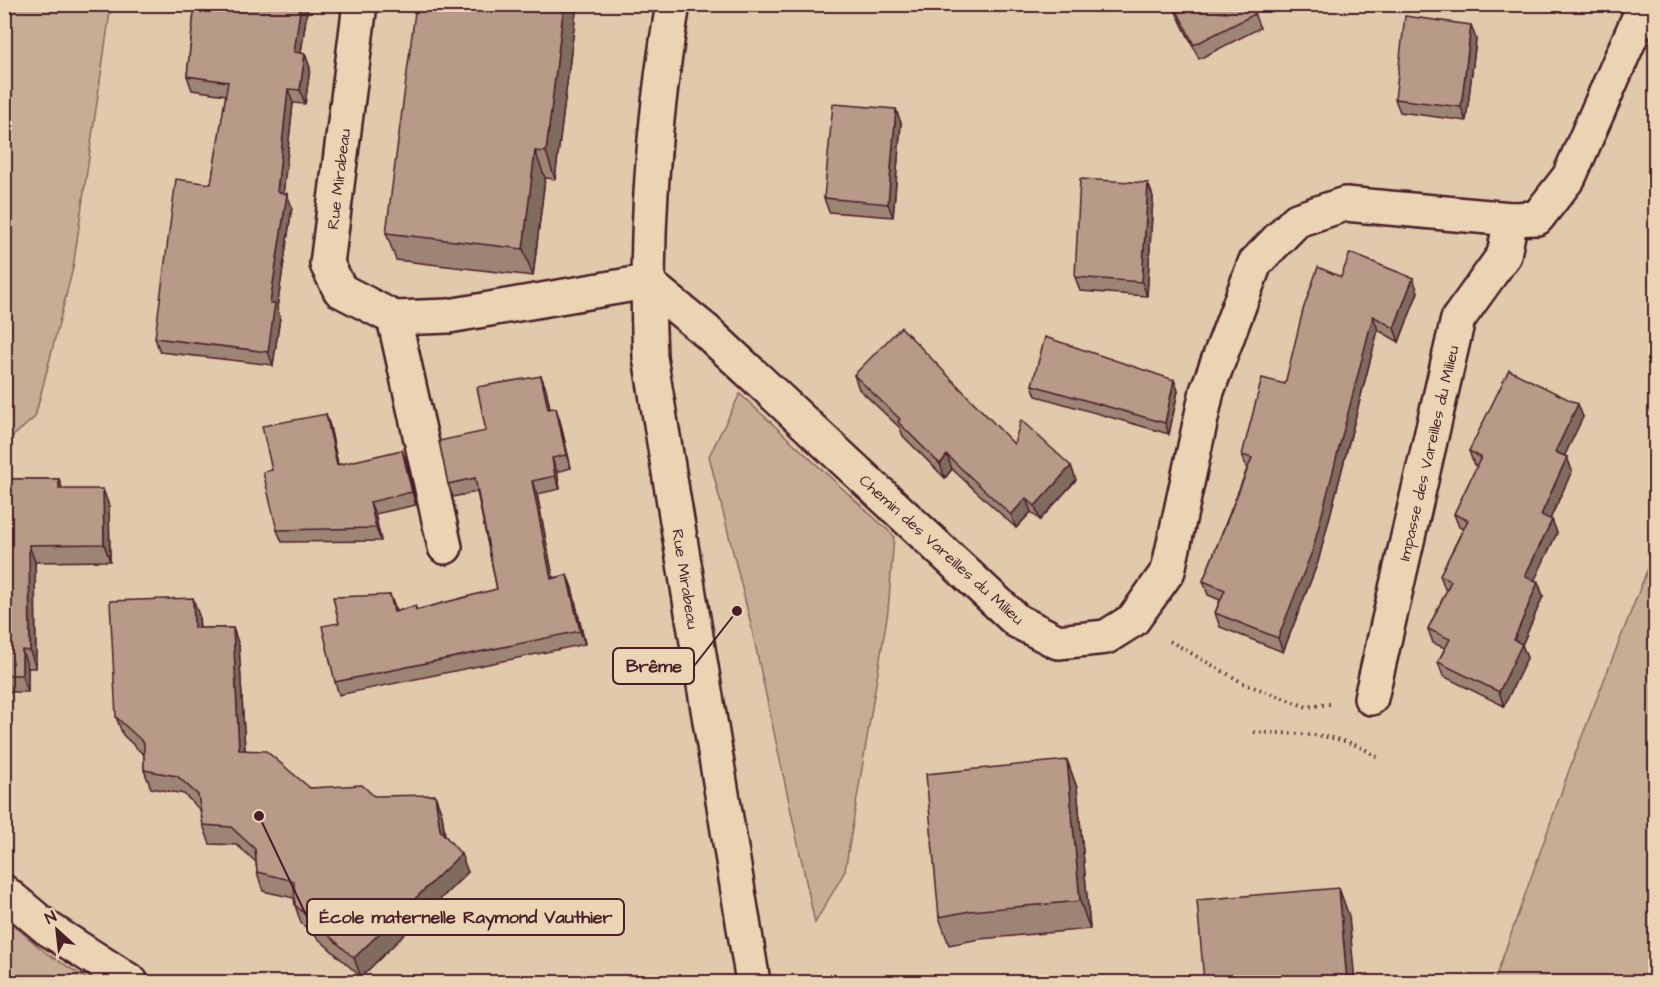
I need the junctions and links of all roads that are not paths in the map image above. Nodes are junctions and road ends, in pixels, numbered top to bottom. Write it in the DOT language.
graph roads {
  1 [pos="360,4"];
  2 [pos="673,4"];
  3 [pos="1645,4"];
  4 [pos="1511,219"];
  5 [pos="646,282"];
  6 [pos="394,318"];
  7 [pos="446,548"];
  8 [pos="1371,698"];
  9 [pos="4,892"];
  10 [pos="130,982"];
  11 [pos="753,982"];
  1 -- 6 [label="street, Rue Mirabeau"];
  2 -- 5 [label="street, Rue Mirabeau"];
  3 -- 4 [label="street, Chemin des Vareilles du Milieu"];
  4 -- 5 [label="street, Chemin des Vareilles du Milieu"];
  4 -- 8 [label="street, Impasse des Vareilles du Milieu"];
  5 -- 6 [label="street, Rue Mirabeau"];
  5 -- 11 [label="street, Rue Mirabeau"];
  6 -- 7 [label="street"];
  9 -- 10 [label="street"];
}
